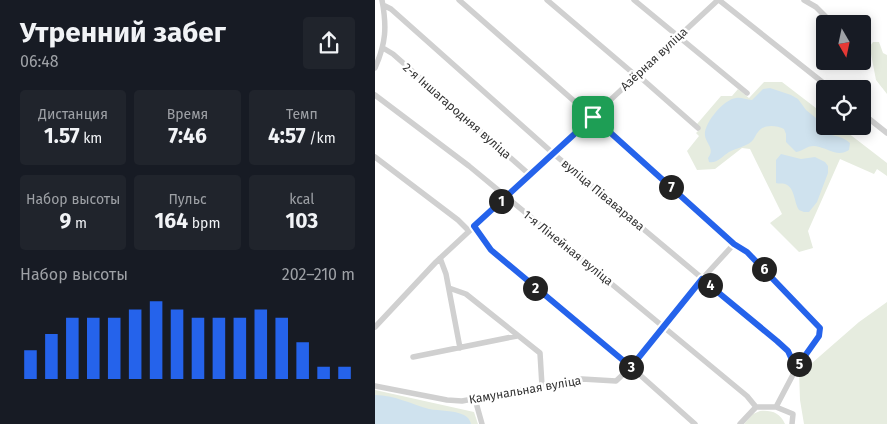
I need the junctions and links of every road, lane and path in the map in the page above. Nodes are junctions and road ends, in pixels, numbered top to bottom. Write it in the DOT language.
graph roads {
  1 [pos="459,0"];
  2 [pos="547,0"];
  3 [pos="634,0"];
  4 [pos="719,0"];
  5 [pos="804,0"];
  6 [pos="382,3"];
  7 [pos="823,15"];
  8 [pos="678,37"];
  9 [pos="383,48"];
  10 [pos="375,68"];
  11 [pos="637,75"];
  12 [pos="820,80"];
  13 [pos="747,93"];
  14 [pos="375,95"];
  15 [pos="593,117"];
  16 [pos="871,120"];
  17 [pos="698,128"];
  18 [pos="887,133"];
  19 [pos="553,153"];
  20 [pos="375,158"];
  21 [pos="529,175"];
  22 [pos="506,196"];
  23 [pos="474,226"];
  24 [pos="469,231"];
  25 [pos="734,244"];
  26 [pos="440,258"];
  27 [pos="702,279"];
  28 [pos="449,288"];
  29 [pos="375,326"];
  30 [pos="663,326"];
  31 [pos="517,336"];
  32 [pos="460,348"];
  33 [pos="413,357"];
  34 [pos="631,367"];
  35 [pos="797,367"];
  36 [pos="375,386"];
  37 [pos="542,386"];
  38 [pos="475,399"];
  39 [pos="756,407"];
  40 [pos="776,407"];
  41 [pos="482,424"];
  42 [pos="695,424"];
  43 [pos="740,424"];
  44 [pos="793,424"];
  1 -- 15 [label="street"];
  2 -- 11 [label="street"];
  3 -- 8 [label="street"];
  4 -- 8 [label="street, Азёрная вуліца"];
  4 -- 12 [label="street"];
  5 -- 7 [label="street"];
  6 -- 9 [label="street"];
  6 -- 19 [label="street, вуліца Піваварава"];
  8 -- 11 [label="street, Азёрная вуліца"];
  8 -- 13 [label="street"];
  9 -- 10 [label="street"];
  9 -- 21 [label="street, 2-я Іншагародняя вуліца"];
  11 -- 15 [label="street, Азёрная вуліца"];
  11 -- 17 [label="street"];
  14 -- 22 [label="street, 1-я Лінейная вуліца"];
  15 -- 19 [label="street, Азёрная вуліца"];
  15 -- 25 [label="street"];
  16 -- 18 [label="street"];
  19 -- 21 [label="street, Азёрная вуліца"];
  19 -- 27 [label="street, вуліца Піваварава"];
  20 -- 24 [label="street"];
  21 -- 22 [label="street, Азёрная вуліца"];
  22 -- 23 [label="street, Азёрная вуліца"];
  22 -- 30 [label="street, 1-я Лінейная вуліца"];
  23 -- 24 [label="street, Азёрная вуліца"];
  23 -- 34 [label="street"];
  24 -- 26 [label="street, Азёрная вуліца"];
  25 -- 27 [label="street, Камунальная вуліца"];
  25 -- 35 [label="street"];
  26 -- 28 [label="street"];
  26 -- 29 [label="street, Азёрная вуліца"];
  27 -- 30 [label="street, Камунальная вуліца"];
  27 -- 35 [label="street, вуліца Піваварава"];
  28 -- 31 [label="street"];
  28 -- 32 [label="street"];
  30 -- 34 [label="street, Камунальная вуліца"];
  30 -- 39 [label="street, 1-я Лінейная вуліца"];
  31 -- 32 [label="street"];
  31 -- 37 [label="street"];
  32 -- 33 [label="street"];
  34 -- 37 [label="street, Камунальная вуліца"];
  34 -- 42 [label="street"];
  35 -- 40 [label="street"];
  36 -- 38 [label="street, Камунальная вуліца"];
  37 -- 38 [label="street, Камунальная вуліца"];
  38 -- 41 [label="street"];
  39 -- 40 [label="street"];
  39 -- 43 [label="street"];
  40 -- 44 [label="street"];
}
